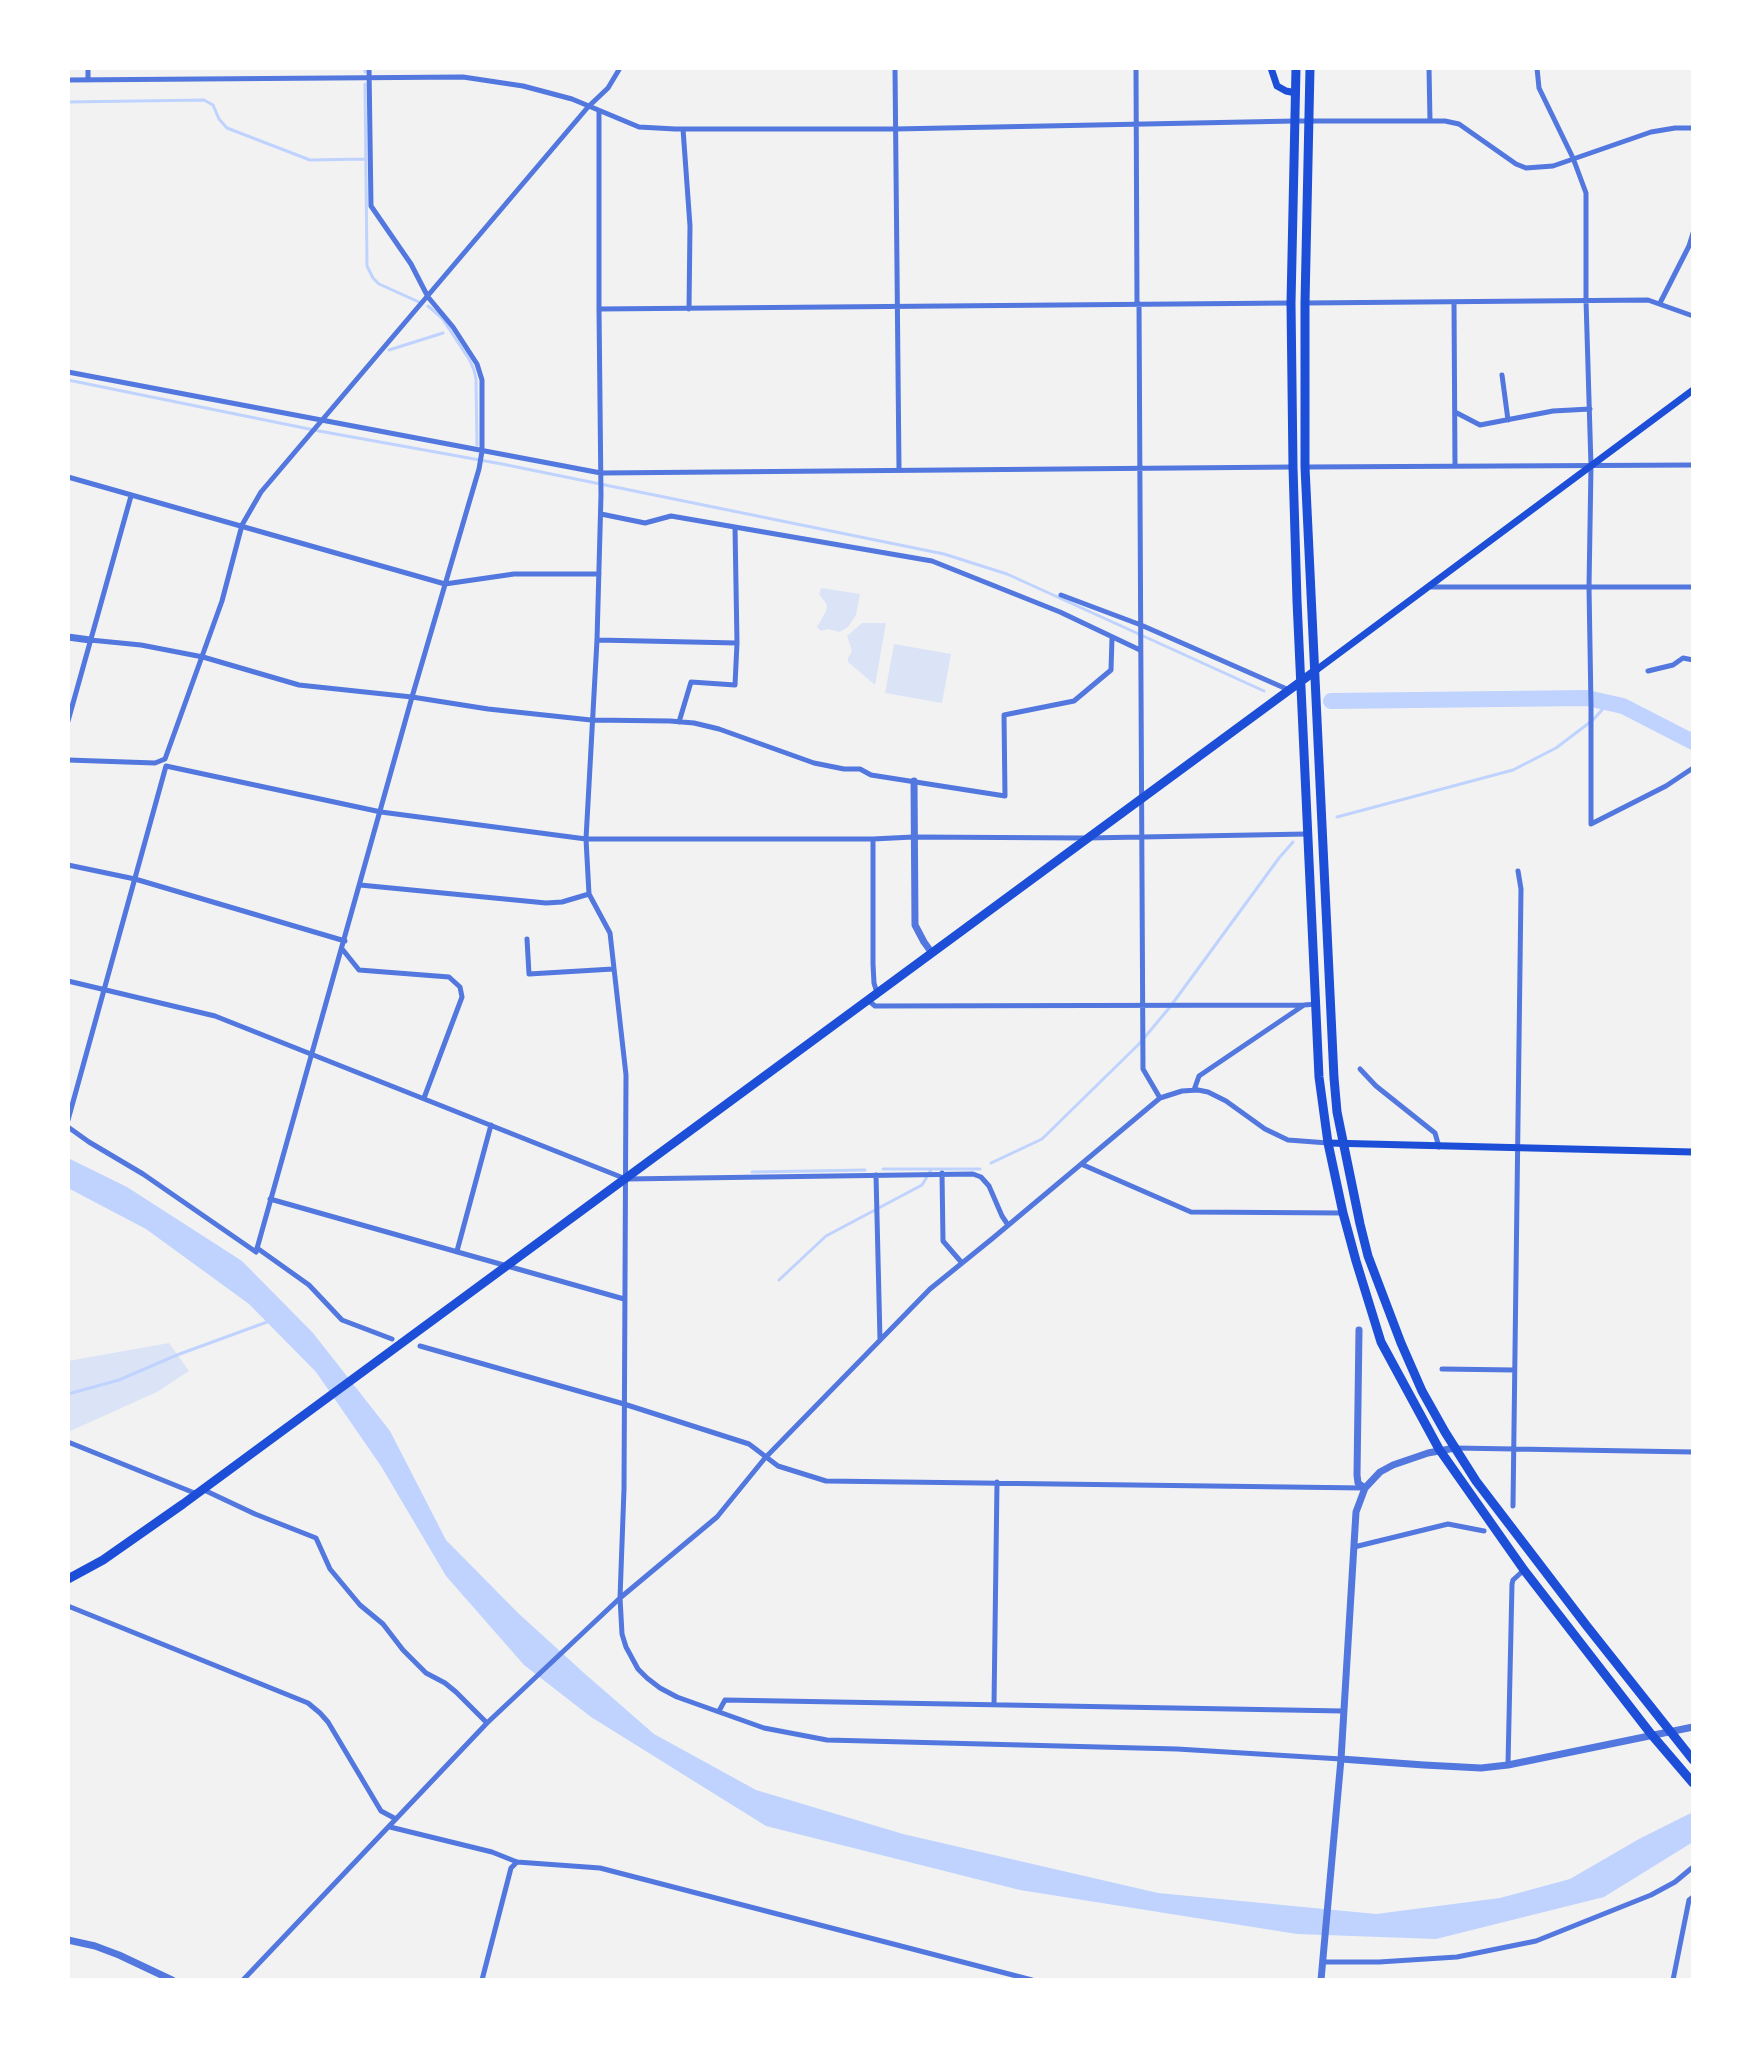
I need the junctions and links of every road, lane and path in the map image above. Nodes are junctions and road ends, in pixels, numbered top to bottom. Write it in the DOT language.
graph roads {
  1 [pos="88,68"];
  2 [pos="219,68"];
  3 [pos="369,68"];
  4 [pos="620,68"];
  5 [pos="895,68"];
  6 [pos="1136,68"];
  7 [pos="1271,68"];
  8 [pos="1296,68"];
  9 [pos="1310,68"];
  10 [pos="1429,68"];
  11 [pos="1537,68"];
  12 [pos="369,77"];
  13 [pos="219,79"];
  14 [pos="68,80"];
  15 [pos="88,80"];
  16 [pos="1296,93"];
  17 [pos="588,107"];
  18 [pos="599,112"];
  19 [pos="1295,121"];
  20 [pos="1430,121"];
  21 [pos="1309,122"];
  22 [pos="1136,124"];
  23 [pos="1693,128"];
  24 [pos="683,129"];
  25 [pos="895,129"];
  26 [pos="1573,158"];
  27 [pos="1693,233"];
  28 [pos="1692,242"];
  29 [pos="428,297"];
  30 [pos="1586,300"];
  31 [pos="1454,302"];
  32 [pos="1291,303"];
  33 [pos="1305,303"];
  34 [pos="1660,303"];
  35 [pos="1138,304"];
  36 [pos="897,305"];
  37 [pos="599,309"];
  38 [pos="689,309"];
  39 [pos="1693,316"];
  40 [pos="68,372"];
  41 [pos="1502,375"];
  42 [pos="1693,390"];
  43 [pos="1590,409"];
  44 [pos="1455,412"];
  45 [pos="1508,420"];
  46 [pos="323,421"];
  47 [pos="482,451"];
  48 [pos="1693,465"];
  49 [pos="1455,466"];
  50 [pos="1591,466"];
  51 [pos="1293,467"];
  52 [pos="1305,467"];
  53 [pos="1140,468"];
  54 [pos="899,470"];
  55 [pos="601,473"];
  56 [pos="68,477"];
  57 [pos="131,496"];
  58 [pos="601,514"];
  59 [pos="242,525"];
  60 [pos="735,527"];
  61 [pos="599,574"];
  62 [pos="445,584"];
  63 [pos="1430,587"];
  64 [pos="1589,587"];
  65 [pos="1693,587"];
  66 [pos="1061,595"];
  67 [pos="1141,625"];
  68 [pos="68,637"];
  69 [pos="1112,638"];
  70 [pos="90,640"];
  71 [pos="597,640"];
  72 [pos="737,643"];
  73 [pos="1140,650"];
  74 [pos="203,657"];
  75 [pos="1693,660"];
  76 [pos="1315,671"];
  77 [pos="1648,671"];
  78 [pos="1301,681"];
  79 [pos="1289,690"];
  80 [pos="412,697"];
  81 [pos="591,720"];
  82 [pos="68,721"];
  83 [pos="679,722"];
  84 [pos="68,760"];
  85 [pos="160,761"];
  86 [pos="166,766"];
  87 [pos="1693,768"];
  88 [pos="914,781"];
  89 [pos="1142,799"];
  90 [pos="381,812"];
  91 [pos="1308,834"];
  92 [pos="1143,836"];
  93 [pos="913,837"];
  94 [pos="1087,838"];
  95 [pos="586,839"];
  96 [pos="873,839"];
  97 [pos="68,865"];
  98 [pos="1518,871"];
  99 [pos="135,879"];
  100 [pos="360,885"];
  101 [pos="589,894"];
  102 [pos="527,939"];
  103 [pos="345,941"];
  104 [pos="342,949"];
  105 [pos="932,953"];
  106 [pos="614,969"];
  107 [pos="68,981"];
  108 [pos="104,990"];
  109 [pos="878,993"];
  110 [pos="869,1000"];
  111 [pos="1317,1004"];
  112 [pos="1304,1005"];
  113 [pos="1144,1006"];
  114 [pos="311,1053"];
  115 [pos="1360,1069"];
  116 [pos="1194,1090"];
  117 [pos="424,1098"];
  118 [pos="1160,1098"];
  119 [pos="68,1120"];
  120 [pos="491,1125"];
  121 [pos="68,1127"];
  122 [pos="1328,1143"];
  123 [pos="1343,1143"];
  124 [pos="1439,1147"];
  125 [pos="1516,1149"];
  126 [pos="1693,1152"];
  127 [pos="1081,1164"];
  128 [pos="942,1173"];
  129 [pos="876,1175"];
  130 [pos="626,1179"];
  131 [pos="270,1199"];
  132 [pos="1343,1213"];
  133 [pos="1008,1225"];
  134 [pos="257,1247"];
  135 [pos="457,1251"];
  136 [pos="962,1263"];
  137 [pos="508,1265"];
  138 [pos="624,1299"];
  139 [pos="1359,1330"];
  140 [pos="392,1339"];
  141 [pos="880,1341"];
  142 [pos="420,1346"];
  143 [pos="1442,1369"];
  144 [pos="1514,1370"];
  145 [pos="624,1404"];
  146 [pos="68,1442"];
  147 [pos="1455,1448"];
  148 [pos="1513,1448"];
  149 [pos="1439,1449"];
  150 [pos="1693,1452"];
  151 [pos="765,1458"];
  152 [pos="997,1482"];
  153 [pos="1365,1488"];
  154 [pos="200,1492"];
  155 [pos="1513,1506"];
  156 [pos="1484,1531"];
  157 [pos="1353,1548"];
  158 [pos="1524,1570"];
  159 [pos="68,1579"];
  160 [pos="620,1598"];
  161 [pos="68,1606"];
  162 [pos="994,1705"];
  163 [pos="719,1711"];
  164 [pos="1343,1711"];
  165 [pos="487,1723"];
  166 [pos="1693,1727"];
  167 [pos="1671,1731"];
  168 [pos="1651,1734"];
  169 [pos="1341,1759"];
  170 [pos="1693,1760"];
  171 [pos="1508,1765"];
  172 [pos="1693,1783"];
  173 [pos="396,1819"];
  174 [pos="390,1827"];
  175 [pos="517,1862"];
  176 [pos="1693,1867"];
  177 [pos="1693,1897"];
  178 [pos="68,1940"];
  179 [pos="1323,1959"];
  180 [pos="172,1980"];
  181 [pos="243,1980"];
  182 [pos="482,1980"];
  183 [pos="1032,1980"];
  184 [pos="1321,1980"];
  185 [pos="1673,1980"];
  1 -- 15 [label="street"];
  2 -- 13 [label="street"];
  3 -- 12 [label="street"];
  4 -- 17 [label="street"];
  5 -- 25 [label="street"];
  6 -- 22 [label="street"];
  7 -- 16 [label="main road"];
  8 -- 16 [label="highway"];
  9 -- 21 [label="highway"];
  10 -- 20 [label="street"];
  11 -- 26 [label="street"];
  12 -- 13 [label="street"];
  12 -- 17 [label="street"];
  12 -- 29 [label="street"];
  13 -- 15 [label="street"];
  14 -- 15 [label="street"];
  16 -- 19 [label="highway"];
  17 -- 18 [label="street"];
  17 -- 29 [label="street"];
  18 -- 24 [label="street"];
  18 -- 37 [label="street"];
  19 -- 21 [label="street"];
  19 -- 22 [label="street"];
  19 -- 32 [label="highway"];
  20 -- 21 [label="street"];
  20 -- 26 [label="street"];
  21 -- 33 [label="highway"];
  22 -- 25 [label="street"];
  22 -- 35 [label="street"];
  23 -- 26 [label="street"];
  24 -- 25 [label="street"];
  24 -- 38 [label="street"];
  25 -- 36 [label="street"];
  26 -- 30 [label="street"];
  27 -- 28 [label="street"];
  28 -- 34 [label="street"];
  29 -- 46 [label="street"];
  29 -- 47 [label="street"];
  30 -- 31 [label="street"];
  30 -- 34 [label="street"];
  30 -- 43 [label="street"];
  31 -- 33 [label="street"];
  31 -- 44 [label="street"];
  32 -- 35 [label="street"];
  32 -- 51 [label="highway"];
  33 -- 52 [label="highway"];
  34 -- 39 [label="street"];
  35 -- 36 [label="street"];
  35 -- 53 [label="street"];
  36 -- 38 [label="street"];
  36 -- 54 [label="street"];
  37 -- 38 [label="street"];
  37 -- 55 [label="street"];
  40 -- 46 [label="street"];
  41 -- 45 [label="street"];
  42 -- 50 [label="main road"];
  43 -- 45 [label="street"];
  43 -- 50 [label="street"];
  44 -- 45 [label="street"];
  44 -- 49 [label="street"];
  46 -- 47 [label="street"];
  46 -- 59 [label="street"];
  47 -- 55 [label="street"];
  47 -- 62 [label="street"];
  48 -- 50 [label="street"];
  49 -- 50 [label="street"];
  49 -- 52 [label="street"];
  50 -- 63 [label="main road"];
  50 -- 64 [label="street"];
  51 -- 53 [label="street"];
  51 -- 78 [label="highway"];
  52 -- 76 [label="highway"];
  53 -- 54 [label="street"];
  53 -- 67 [label="street"];
  54 -- 55 [label="street"];
  55 -- 58 [label="street"];
  56 -- 57 [label="street"];
  57 -- 59 [label="street"];
  57 -- 70 [label="street"];
  58 -- 60 [label="street"];
  58 -- 61 [label="street"];
  59 -- 62 [label="street"];
  59 -- 74 [label="street"];
  60 -- 69 [label="street"];
  60 -- 72 [label="street"];
  61 -- 62 [label="street"];
  61 -- 71 [label="street"];
  62 -- 80 [label="street"];
  63 -- 64 [label="street"];
  63 -- 76 [label="main road"];
  64 -- 65 [label="street"];
  64 -- 87 [label="street"];
  66 -- 67 [label="street"];
  67 -- 73 [label="street"];
  67 -- 79 [label="street"];
  68 -- 70 [label="street"];
  69 -- 73 [label="street"];
  69 -- 88 [label="street"];
  70 -- 74 [label="street"];
  70 -- 82 [label="street"];
  71 -- 72 [label="street"];
  71 -- 81 [label="street"];
  72 -- 83 [label="street"];
  73 -- 89 [label="street"];
  74 -- 80 [label="street"];
  74 -- 85 [label="street"];
  75 -- 77 [label="street"];
  76 -- 78 [label="highway"];
  76 -- 123 [label="highway"];
  78 -- 79 [label="highway"];
  78 -- 91 [label="highway"];
  79 -- 89 [label="highway"];
  80 -- 81 [label="street"];
  80 -- 90 [label="street"];
  81 -- 83 [label="street"];
  81 -- 95 [label="street"];
  83 -- 88 [label="street"];
  84 -- 85 [label="street"];
  85 -- 86 [label="street"];
  86 -- 90 [label="street"];
  86 -- 99 [label="street"];
  88 -- 93 [label="street"];
  89 -- 92 [label="street"];
  89 -- 94 [label="highway"];
  90 -- 95 [label="street"];
  90 -- 100 [label="street"];
  91 -- 92 [label="street"];
  91 -- 111 [label="highway"];
  92 -- 94 [label="street"];
  92 -- 113 [label="street"];
  93 -- 94 [label="street"];
  93 -- 96 [label="street"];
  93 -- 105 [label="street"];
  94 -- 105 [label="highway"];
  95 -- 96 [label="street"];
  95 -- 101 [label="street"];
  96 -- 109 [label="street"];
  97 -- 99 [label="street"];
  98 -- 125 [label="street"];
  99 -- 103 [label="street"];
  99 -- 108 [label="street"];
  100 -- 101 [label="street"];
  100 -- 103 [label="street"];
  101 -- 106 [label="street"];
  102 -- 106 [label="street"];
  103 -- 104 [label="street"];
  104 -- 114 [label="street"];
  104 -- 117 [label="street"];
  105 -- 109 [label="highway"];
  106 -- 130 [label="street"];
  107 -- 108 [label="street"];
  108 -- 114 [label="street"];
  108 -- 119 [label="street"];
  109 -- 110 [label="highway"];
  110 -- 113 [label="street"];
  110 -- 130 [label="highway"];
  111 -- 112 [label="street"];
  111 -- 122 [label="highway"];
  112 -- 113 [label="street"];
  112 -- 116 [label="street"];
  113 -- 118 [label="street"];
  114 -- 117 [label="street"];
  114 -- 131 [label="street"];
  115 -- 124 [label="street"];
  116 -- 118 [label="street"];
  116 -- 122 [label="street"];
  117 -- 120 [label="street"];
  118 -- 127 [label="street"];
  120 -- 130 [label="street"];
  120 -- 135 [label="street"];
  121 -- 134 [label="street"];
  122 -- 123 [label="main road"];
  122 -- 132 [label="highway"];
  123 -- 124 [label="main road"];
  123 -- 147 [label="highway"];
  124 -- 125 [label="main road"];
  125 -- 126 [label="main road"];
  125 -- 144 [label="street"];
  127 -- 132 [label="street"];
  127 -- 133 [label="street"];
  128 -- 129 [label="street"];
  128 -- 133 [label="street"];
  128 -- 136 [label="street"];
  129 -- 130 [label="street"];
  129 -- 141 [label="street"];
  130 -- 137 [label="highway"];
  130 -- 138 [label="street"];
  131 -- 134 [label="street"];
  131 -- 135 [label="street"];
  132 -- 149 [label="highway"];
  133 -- 136 [label="street"];
  134 -- 140 [label="street"];
  135 -- 137 [label="street"];
  136 -- 141 [label="street"];
  137 -- 138 [label="street"];
  137 -- 154 [label="highway"];
  138 -- 145 [label="street"];
  139 -- 153 [label="street"];
  141 -- 151 [label="street"];
  142 -- 145 [label="street"];
  143 -- 144 [label="street"];
  144 -- 148 [label="street"];
  145 -- 151 [label="street"];
  145 -- 160 [label="street"];
  146 -- 154 [label="street"];
  147 -- 148 [label="street"];
  147 -- 149 [label="street"];
  147 -- 167 [label="highway"];
  148 -- 150 [label="street"];
  148 -- 155 [label="street"];
  149 -- 153 [label="street"];
  149 -- 158 [label="highway"];
  151 -- 152 [label="street"];
  151 -- 160 [label="street"];
  152 -- 153 [label="street"];
  152 -- 162 [label="street"];
  153 -- 157 [label="street"];
  154 -- 159 [label="highway"];
  154 -- 165 [label="street"];
  156 -- 157 [label="street"];
  157 -- 164 [label="street"];
  158 -- 168 [label="highway"];
  158 -- 171 [label="street"];
  160 -- 163 [label="street"];
  160 -- 165 [label="street"];
  161 -- 173 [label="street"];
  162 -- 163 [label="street"];
  162 -- 164 [label="street"];
  163 -- 169 [label="street"];
  164 -- 169 [label="street"];
  165 -- 173 [label="street"];
  166 -- 167 [label="street"];
  167 -- 168 [label="street"];
  167 -- 170 [label="highway"];
  168 -- 171 [label="street"];
  168 -- 172 [label="highway"];
  169 -- 171 [label="street"];
  169 -- 179 [label="street"];
  173 -- 174 [label="street"];
  174 -- 175 [label="street"];
  174 -- 181 [label="street"];
  175 -- 182 [label="street"];
  175 -- 183 [label="street"];
  176 -- 179 [label="street"];
  177 -- 185 [label="street"];
  178 -- 180 [label="street"];
  179 -- 184 [label="street"];
}
